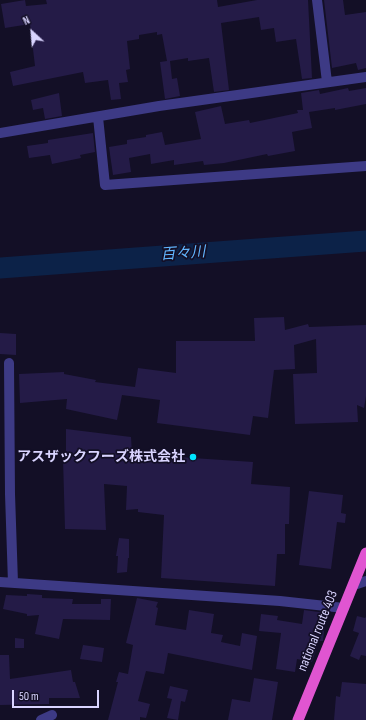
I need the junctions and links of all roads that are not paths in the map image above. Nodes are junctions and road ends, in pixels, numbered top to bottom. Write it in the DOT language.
graph roads {
  1 [pos="317,0"];
  2 [pos="366,77"];
  3 [pos="327,82"];
  4 [pos="98,117"];
  5 [pos="0,134"];
  6 [pos="366,166"];
  7 [pos="9,363"];
  8 [pos="366,553"];
  9 [pos="366,581"];
  10 [pos="0,582"];
  11 [pos="13,583"];
  12 [pos="354,585"];
  13 [pos="344,608"];
  14 [pos="52,715"];
  15 [pos="41,720"];
  16 [pos="298,720"];
  1 -- 3 [label="street"];
  2 -- 3 [label="street"];
  3 -- 4 [label="street"];
  4 -- 5 [label="street"];
  4 -- 6 [label="street"];
  7 -- 11 [label="street"];
  8 -- 12 [label="highway, national route 403"];
  9 -- 12 [label="street"];
  10 -- 11 [label="street"];
  11 -- 13 [label="street"];
  12 -- 13 [label="highway, national route 403"];
  13 -- 16 [label="highway, national route 403"];
  14 -- 15 [label="street"];
}
